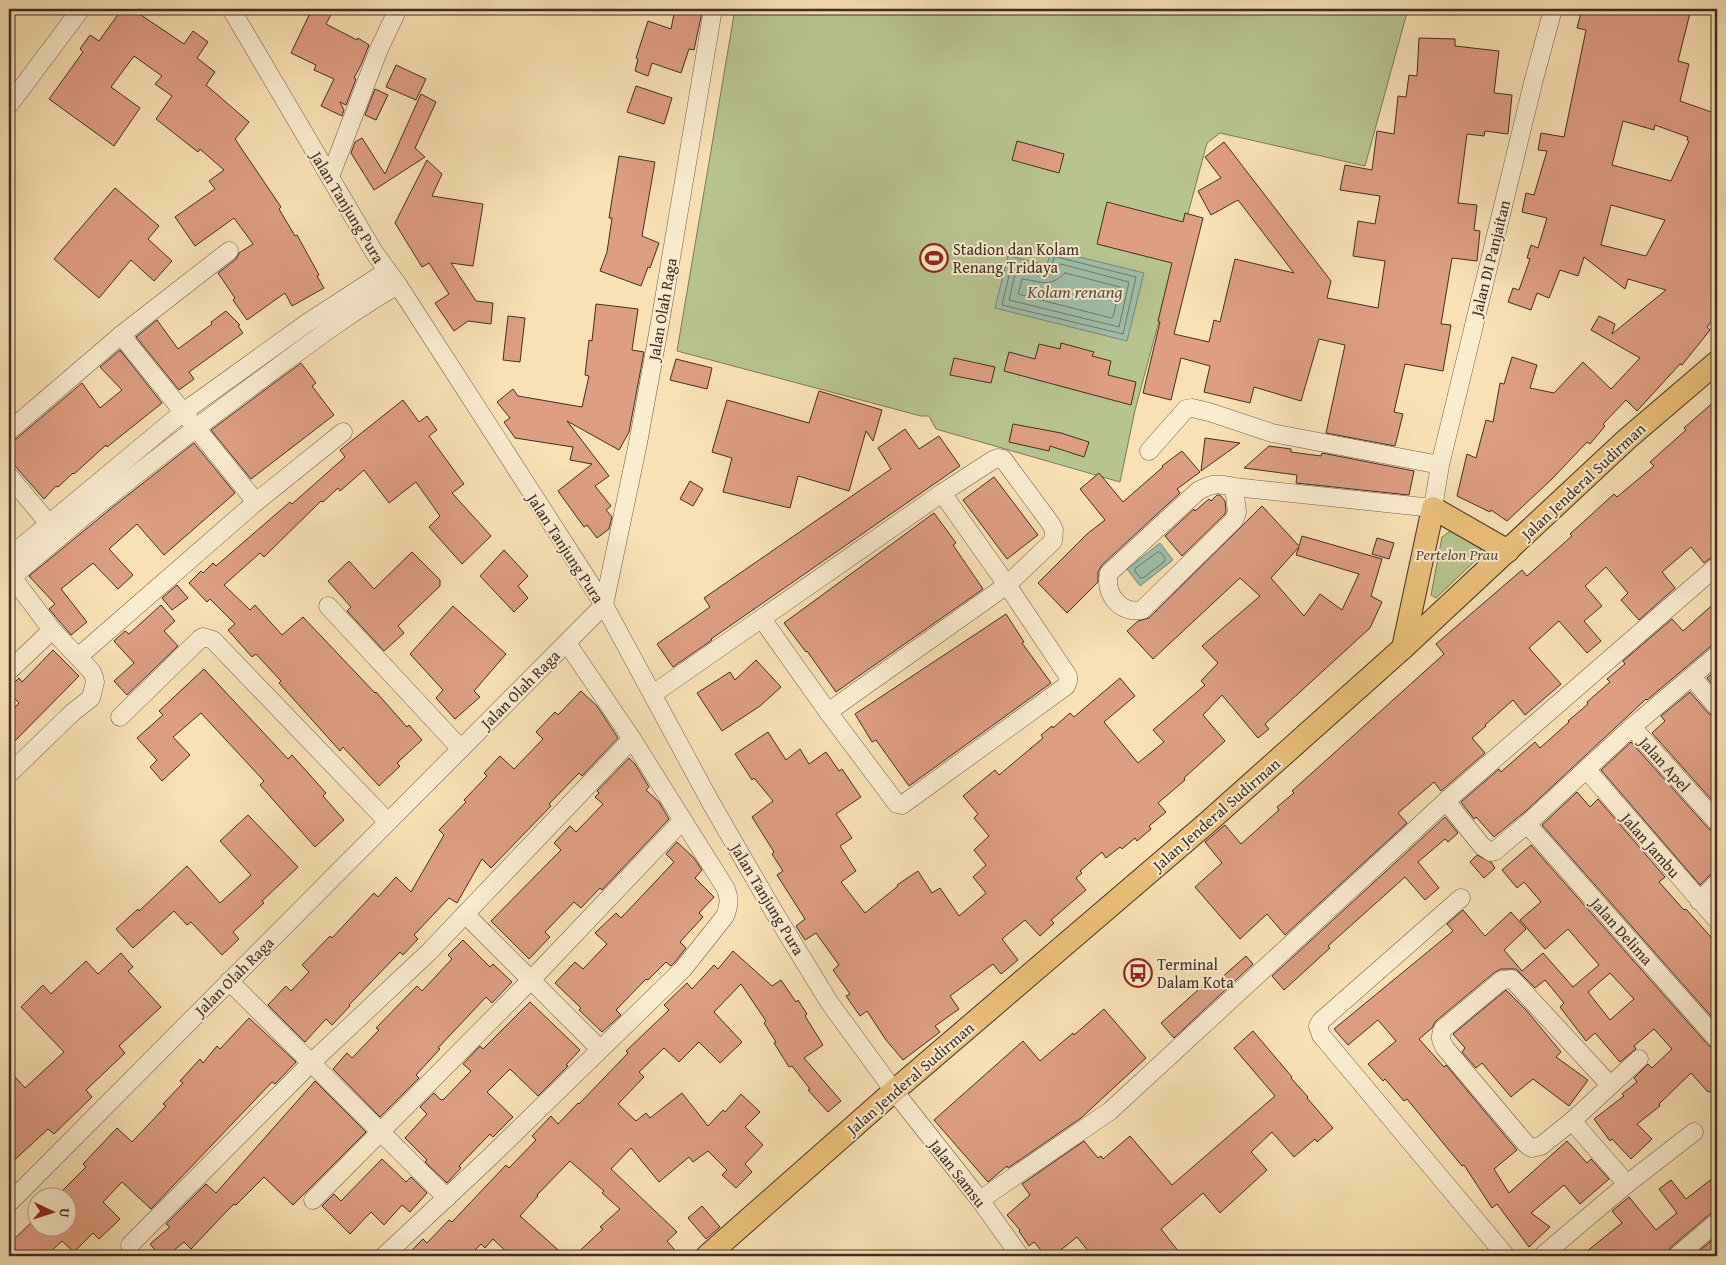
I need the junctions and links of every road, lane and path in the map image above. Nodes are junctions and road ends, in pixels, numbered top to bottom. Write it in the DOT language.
graph roads {
  1 [pos="81,9"];
  2 [pos="398,9"];
  3 [pos="713,9"];
  4 [pos="1553,9"];
  5 [pos="236,12"];
  6 [pos="9,105"];
  7 [pos="330,177"];
  8 [pos="229,251"];
  9 [pos="387,271"];
  10 [pos="398,285"];
  11 [pos="121,336"];
  12 [pos="1717,362"];
  13 [pos="182,413"];
  14 [pos="197,427"];
  15 [pos="9,431"];
  16 [pos="343,432"];
  17 [pos="1149,450"];
  18 [pos="1440,465"];
  19 [pos="9,476"];
  20 [pos="1234,487"];
  21 [pos="942,493"];
  22 [pos="256,502"];
  23 [pos="1433,508"];
  24 [pos="50,524"];
  25 [pos="1508,551"];
  26 [pos="9,557"];
  27 [pos="1717,566"];
  28 [pos="11,575"];
  29 [pos="1007,585"];
  30 [pos="604,605"];
  31 [pos="328,606"];
  32 [pos="762,619"];
  33 [pos="52,630"];
  34 [pos="566,643"];
  35 [pos="1403,648"];
  36 [pos="1717,655"];
  37 [pos="78,657"];
  38 [pos="9,671"];
  39 [pos="1692,677"];
  40 [pos="653,694"];
  41 [pos="1717,707"];
  42 [pos="828,712"];
  43 [pos="120,717"];
  44 [pos="1632,727"];
  45 [pos="632,739"];
  46 [pos="461,749"];
  47 [pos="1586,769"];
  48 [pos="9,774"];
  49 [pos="1446,801"];
  50 [pos="683,820"];
  51 [pos="388,822"];
  52 [pos="1717,822"];
  53 [pos="1527,824"];
  54 [pos="1717,883"];
  55 [pos="1461,898"];
  56 [pos="1700,901"];
  57 [pos="466,914"];
  58 [pos="1717,920"];
  59 [pos="531,980"];
  60 [pos="229,981"];
  61 [pos="1717,1039"];
  62 [pos="600,1049"];
  63 [pos="1639,1059"];
  64 [pos="312,1062"];
  65 [pos="1610,1085"];
  66 [pos="894,1091"];
  67 [pos="1572,1121"];
  68 [pos="381,1132"];
  69 [pos="1694,1132"];
  70 [pos="1627,1184"];
  71 [pos="447,1198"];
  72 [pos="313,1200"];
  73 [pos="980,1200"];
  74 [pos="9,1202"];
  75 [pos="1717,1222"];
  76 [pos="130,1244"];
  77 [pos="384,1256"];
  78 [pos="707,1256"];
  79 [pos="1020,1256"];
  80 [pos="1506,1256"];
  81 [pos="1542,1256"];
  82 [pos="1677,1256"];
  1 -- 6 [label="street"];
  2 -- 7 [label="street"];
  3 -- 30 [label="street, Jalan Olah Raga"];
  4 -- 18 [label="street, Jalan DI Panjaitan"];
  5 -- 7 [label="street, Jalan Tanjung Pura"];
  7 -- 9 [label="street, Jalan Tanjung Pura"];
  8 -- 11 [label="street"];
  9 -- 10 [label="street, Jalan Tanjung Pura"];
  9 -- 13 [label="street"];
  10 -- 14 [label="street"];
  10 -- 30 [label="street, Jalan Tanjung Pura"];
  11 -- 13 [label="street"];
  11 -- 15 [label="street"];
  12 -- 25 [label="main road, Jalan Jenderal Sudirman"];
  13 -- 14 [label="street"];
  13 -- 24 [label="street"];
  14 -- 22 [label="street"];
  14 -- 28 [label="street"];
  16 -- 22 [label="street"];
  17 -- 18 [label="street"];
  18 -- 23 [label="street, Jalan DI Panjaitan"];
  19 -- 24 [label="street"];
  20 -- 20 [label="street"];
  20 -- 23 [label="street"];
  21 -- 29 [label="street"];
  21 -- 29 [label="street"];
  21 -- 32 [label="street"];
  22 -- 37 [label="street"];
  23 -- 25 [label="main road"];
  23 -- 35 [label="main road"];
  24 -- 26 [label="street"];
  25 -- 35 [label="main road, Jalan Jenderal Sudirman"];
  27 -- 49 [label="street"];
  28 -- 33 [label="street"];
  29 -- 42 [label="street"];
  29 -- 42 [label="street"];
  30 -- 34 [label="street, Jalan Olah Raga"];
  30 -- 40 [label="street, Jalan Tanjung Pura"];
  31 -- 46 [label="street"];
  32 -- 40 [label="street"];
  32 -- 42 [label="street"];
  33 -- 37 [label="street"];
  33 -- 38 [label="street"];
  34 -- 45 [label="street"];
  34 -- 46 [label="street, Jalan Olah Raga"];
  35 -- 66 [label="main road, Jalan Jenderal Sudirman"];
  36 -- 39 [label="street"];
  37 -- 48 [label="street"];
  39 -- 41 [label="street"];
  39 -- 44 [label="street"];
  40 -- 66 [label="street, Jalan Tanjung Pura"];
  43 -- 51 [label="street"];
  44 -- 47 [label="street"];
  44 -- 52 [label="street, Jalan Apel"];
  45 -- 50 [label="street"];
  45 -- 57 [label="street"];
  46 -- 51 [label="street, Jalan Olah Raga"];
  47 -- 53 [label="street"];
  47 -- 56 [label="street, Jalan Jambu"];
  49 -- 53 [label="street"];
  49 -- 73 [label="street"];
  50 -- 59 [label="street"];
  50 -- 62 [label="street"];
  51 -- 60 [label="street, Jalan Olah Raga"];
  53 -- 61 [label="street, Jalan Delima"];
  54 -- 56 [label="street"];
  55 -- 80 [label="street"];
  56 -- 58 [label="street, Jalan Jambu"];
  57 -- 59 [label="street"];
  57 -- 64 [label="street"];
  59 -- 62 [label="street"];
  59 -- 68 [label="street"];
  60 -- 64 [label="street"];
  60 -- 74 [label="street, Jalan Olah Raga"];
  62 -- 71 [label="street"];
  63 -- 65 [label="street"];
  64 -- 68 [label="street"];
  64 -- 76 [label="street"];
  65 -- 67 [label="street"];
  65 -- 67 [label="street"];
  66 -- 73 [label="street, Jalan Samsu"];
  66 -- 78 [label="main road, Jalan Jenderal Sudirman"];
  67 -- 70 [label="street"];
  68 -- 71 [label="street"];
  68 -- 72 [label="street"];
  69 -- 70 [label="street"];
  70 -- 81 [label="street"];
  71 -- 77 [label="street"];
  73 -- 79 [label="street, Jalan Samsu"];
  75 -- 82 [label="street"];
}
